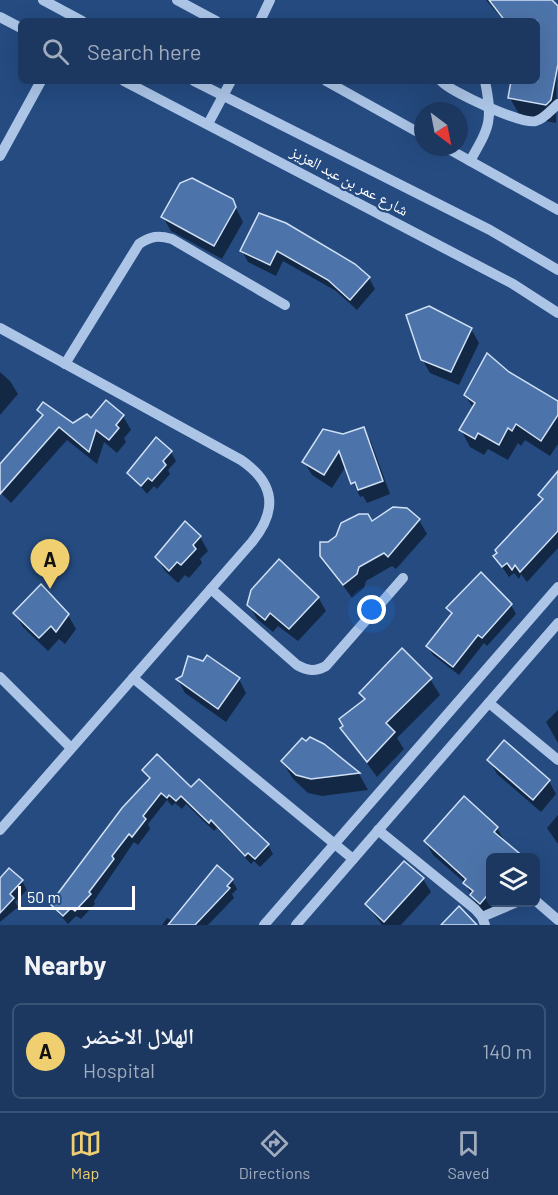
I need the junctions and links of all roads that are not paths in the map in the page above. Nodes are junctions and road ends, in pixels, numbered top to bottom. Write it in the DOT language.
graph roads {
  1 [pos="43,0"];
  2 [pos="177,0"];
  3 [pos="270,0"];
  4 [pos="0,17"];
  5 [pos="74,18"];
  6 [pos="210,18"];
  7 [pos="261,18"];
  8 [pos="18,26"];
  9 [pos="39,84"];
  10 [pos="130,84"];
  11 [pos="200,84"];
  12 [pos="229,84"];
  13 [pos="331,84"];
  14 [pos="446,84"];
  15 [pos="486,84"];
  16 [pos="223,96"];
  17 [pos="558,104"];
  18 [pos="490,108"];
  19 [pos="208,124"];
  20 [pos="414,130"];
  21 [pos="0,156"];
  22 [pos="461,156"];
  23 [pos="470,161"];
  24 [pos="558,210"];
  25 [pos="558,270"];
  26 [pos="285,304"];
  27 [pos="558,313"];
  28 [pos="0,328"];
  29 [pos="65,364"];
  30 [pos="403,578"];
  31 [pos="558,587"];
  32 [pos="210,589"];
  33 [pos="558,623"];
  34 [pos="0,678"];
  35 [pos="133,678"];
  36 [pos="489,703"];
  37 [pos="71,748"];
  38 [pos="558,760"];
  39 [pos="0,830"];
  40 [pos="378,830"];
  41 [pos="335,844"];
  42 [pos="353,859"];
  43 [pos="540,904"];
  44 [pos="510,907"];
  45 [pos="558,920"];
  46 [pos="484,921"];
  47 [pos="264,925"];
  48 [pos="296,925"];
  1 -- 5 [label="street"];
  2 -- 6 [label="street"];
  3 -- 7 [label="street"];
  4 -- 8 [label="street"];
  9 -- 21 [label="street"];
  10 -- 19 [label="street, شارع عمر بن عبد العزيز"];
  11 -- 16 [label="street, شارع عمر بن عبد العزيز"];
  12 -- 16 [label="street"];
  13 -- 20 [label="street"];
  14 -- 18 [label="street"];
  15 -- 18 [label="street"];
  16 -- 19 [label="street"];
  16 -- 25 [label="street, شارع عمر بن عبد العزيز"];
  17 -- 18 [label="street"];
  18 -- 23 [label="street"];
  19 -- 27 [label="street, شارع عمر بن عبد العزيز"];
  22 -- 23 [label="street"];
  23 -- 24 [label="street"];
  26 -- 29 [label="street"];
  28 -- 29 [label="street"];
  29 -- 32 [label="street"];
  30 -- 32 [label="street"];
  31 -- 41 [label="street"];
  32 -- 35 [label="street"];
  33 -- 36 [label="street"];
  34 -- 37 [label="street"];
  35 -- 37 [label="street"];
  35 -- 41 [label="street"];
  36 -- 38 [label="street"];
  36 -- 40 [label="street"];
  37 -- 39 [label="street"];
  40 -- 42 [label="street"];
  40 -- 46 [label="street"];
  41 -- 42 [label="street"];
  41 -- 47 [label="street"];
  42 -- 48 [label="street"];
  43 -- 45 [label="street"];
  44 -- 46 [label="street"];
}
